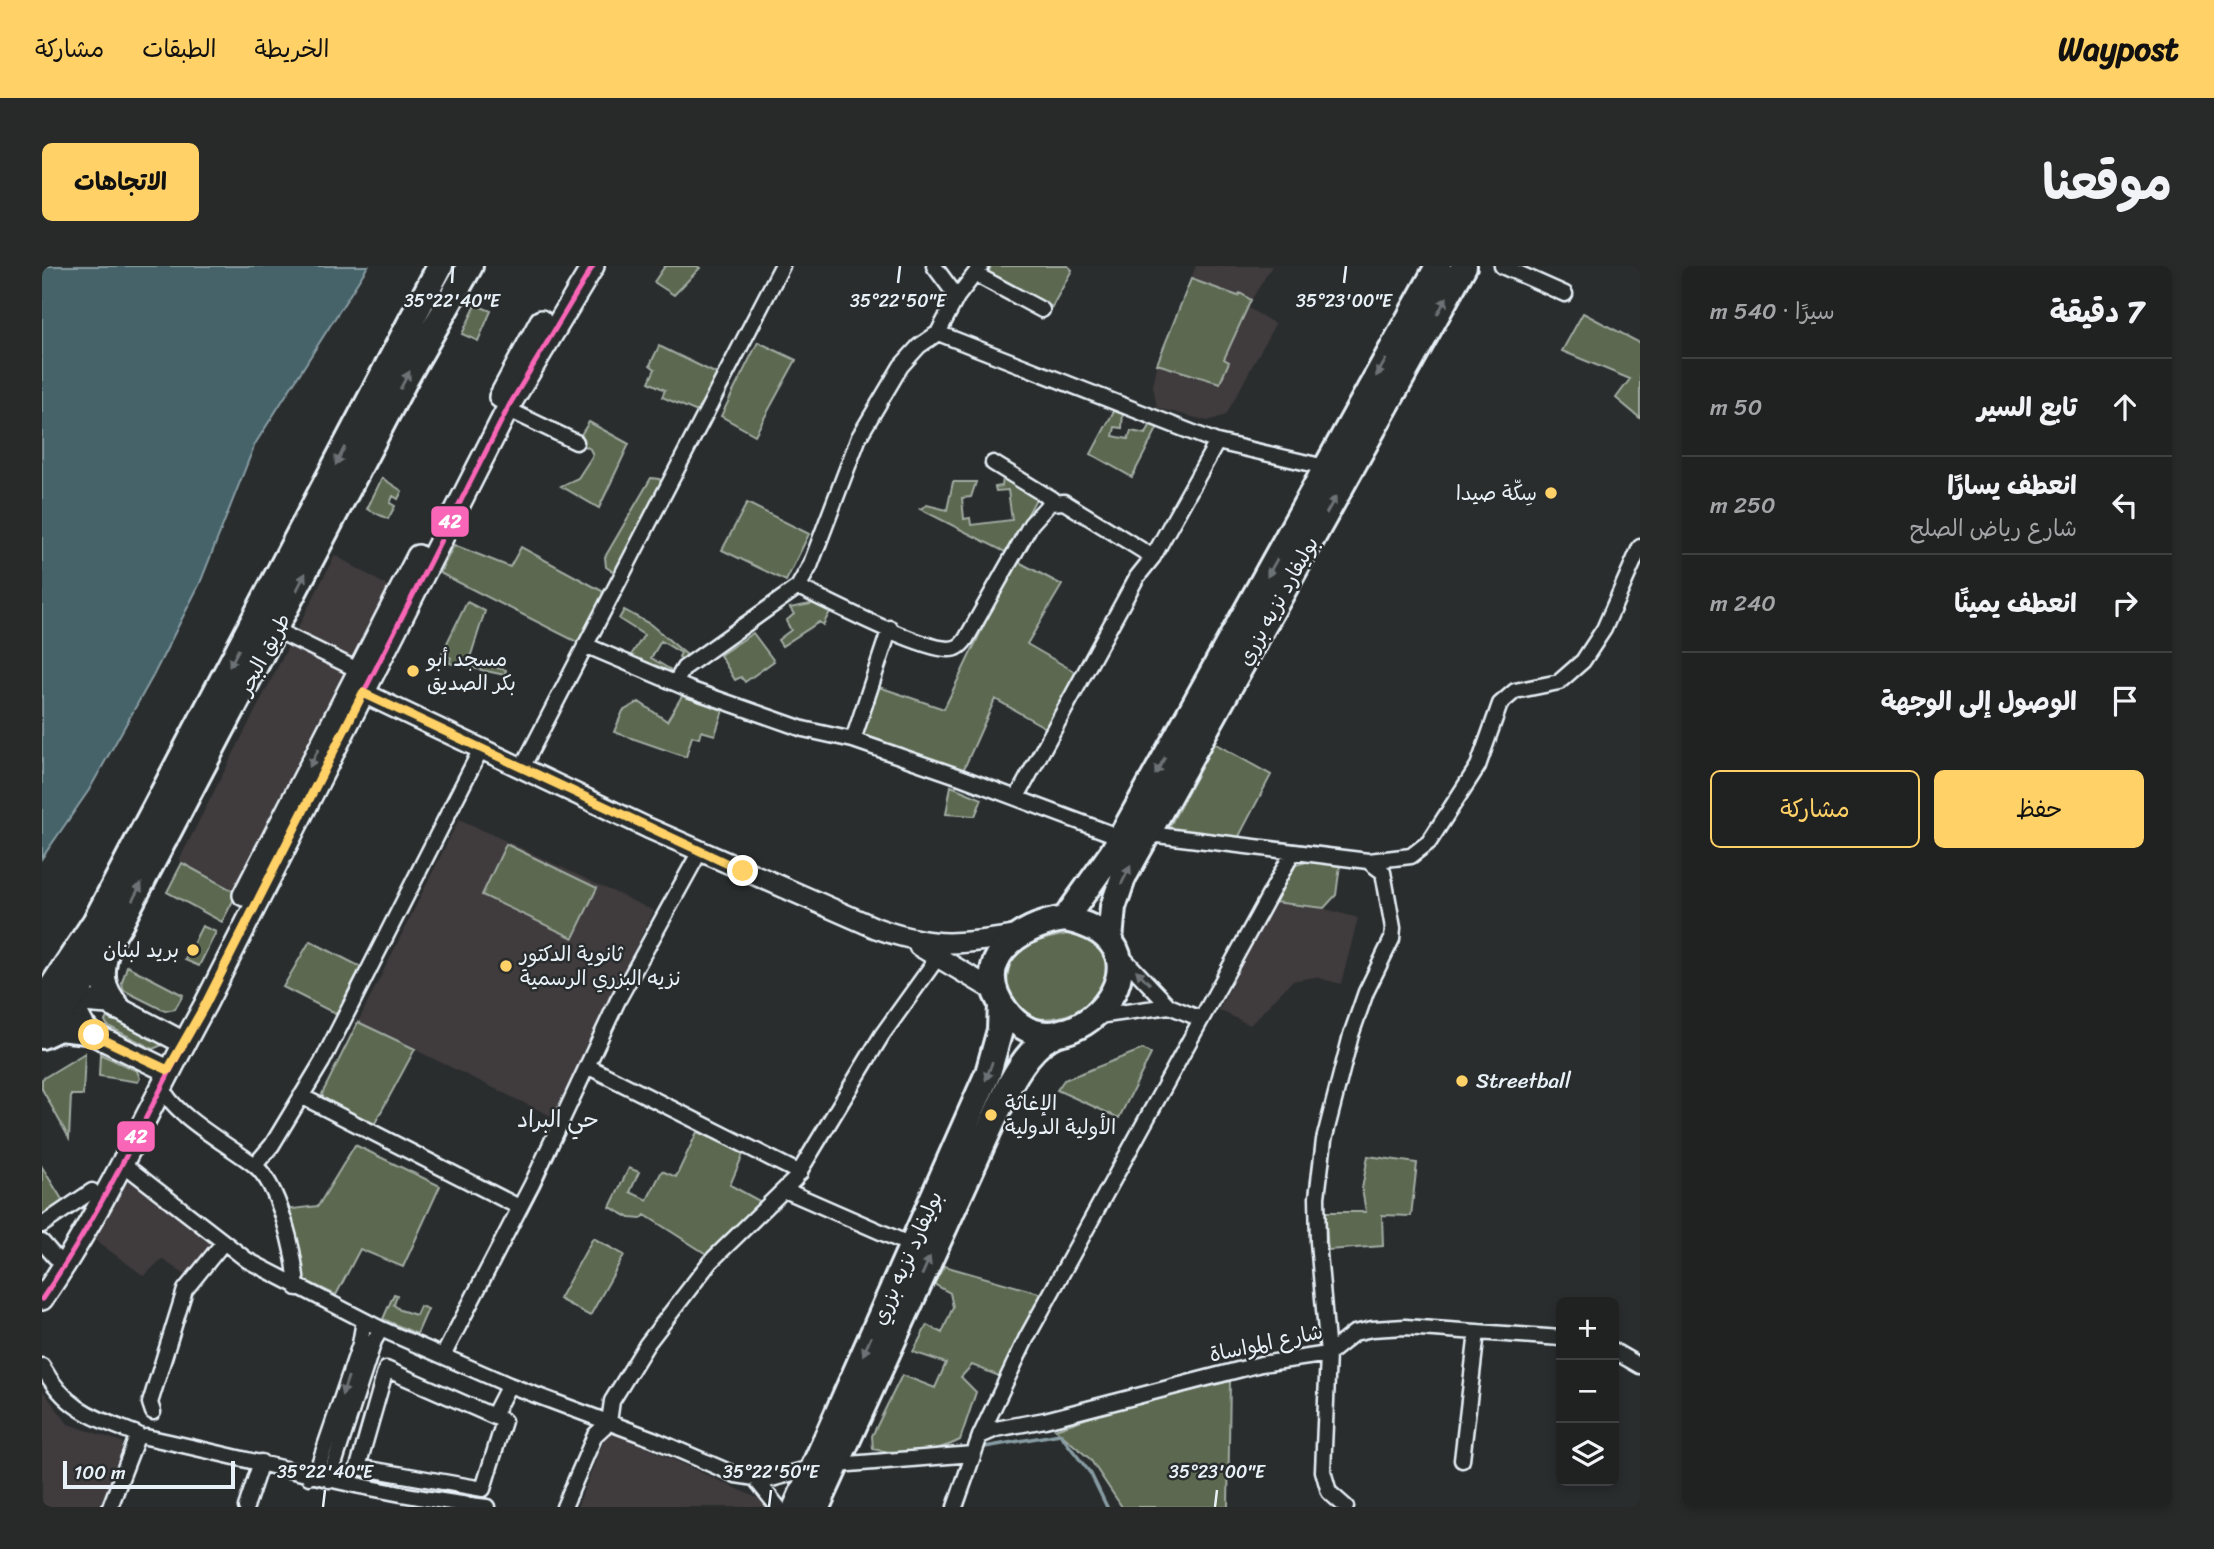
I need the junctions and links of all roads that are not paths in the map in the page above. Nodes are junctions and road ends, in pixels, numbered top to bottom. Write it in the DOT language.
graph roads {
  1 [pos="440,266"];
  2 [pos="470,266"];
  3 [pos="577,266"];
  4 [pos="593,266"];
  5 [pos="782,266"];
  6 [pos="934,266"];
  7 [pos="1438,266"];
  8 [pos="1464,266"];
  9 [pos="1502,266"];
  10 [pos="978,270"];
  11 [pos="1564,294"];
  12 [pos="957,297"];
  13 [pos="1042,310"];
  14 [pos="938,333"];
  15 [pos="507,409"];
  16 [pos="576,442"];
  17 [pos="1217,442"];
  18 [pos="993,463"];
  19 [pos="1325,467"];
  20 [pos="1055,501"];
  21 [pos="312,536"];
  22 [pos="1640,547"];
  23 [pos="1153,557"];
  24 [pos="798,587"];
  25 [pos="890,628"];
  26 [pos="276,629"];
  27 [pos="585,645"];
  28 [pos="361,682"];
  29 [pos="675,683"];
  30 [pos="853,740"];
  31 [pos="481,749"];
  32 [pos="522,768"];
  33 [pos="1017,797"];
  34 [pos="1149,834"];
  35 [pos="1120,837"];
  36 [pos="700,851"];
  37 [pos="1293,852"];
  38 [pos="1368,861"];
  39 [pos="1065,919"];
  40 [pos="114,934"];
  41 [pos="1016,936"];
  42 [pos="1112,945"];
  43 [pos="943,950"];
  44 [pos="70,962"];
  45 [pos="998,998"];
  46 [pos="70,1000"];
  47 [pos="42,1002"];
  48 [pos="113,1005"];
  49 [pos="1169,1006"];
  50 [pos="42,1010"];
  51 [pos="1093,1018"];
  52 [pos="1200,1019"];
  53 [pos="1064,1031"];
  54 [pos="90,1032"];
  55 [pos="42,1034"];
  56 [pos="179,1039"];
  57 [pos="587,1066"];
  58 [pos="162,1073"];
  59 [pos="301,1096"];
  60 [pos="122,1163"];
  61 [pos="255,1165"];
  62 [pos="800,1172"];
  63 [pos="92,1191"];
  64 [pos="787,1191"];
  65 [pos="519,1207"];
  66 [pos="42,1225"];
  67 [pos="223,1242"];
  68 [pos="913,1246"];
  69 [pos="49,1250"];
  70 [pos="42,1276"];
  71 [pos="297,1288"];
  72 [pos="42,1300"];
  73 [pos="364,1321"];
  74 [pos="381,1329"];
  75 [pos="1477,1332"];
  76 [pos="1556,1338"];
  77 [pos="444,1354"];
  78 [pos="1328,1354"];
  79 [pos="1619,1354"];
  80 [pos="42,1366"];
  81 [pos="1640,1366"];
  82 [pos="509,1385"];
  83 [pos="493,1416"];
  84 [pos="609,1422"];
  85 [pos="141,1435"];
  86 [pos="980,1436"];
  87 [pos="973,1454"];
  88 [pos="1462,1460"];
  89 [pos="261,1462"];
  90 [pos="826,1466"];
  91 [pos="309,1477"];
  92 [pos="329,1480"];
  93 [pos="757,1480"];
  94 [pos="110,1507"];
  95 [pos="246,1507"];
  96 [pos="487,1507"];
  97 [pos="564,1507"];
  98 [pos="778,1507"];
  99 [pos="796,1507"];
  100 [pos="817,1507"];
  101 [pos="954,1507"];
  102 [pos="1346,1507"];
  1 -- 21 [label="highway, طريق البحر, one-way"];
  21 -- 2 [label="highway, طريق البحر, one-way"];
  3 -- 28 [label="main road"];
  4 -- 15 [label="main road"];
  5 -- 27 [label="street"];
  6 -- 12 [label="street"];
  7 -- 19 [label="highway, بوليفارد نزيه بزري, one-way"];
  34 -- 8 [label="highway, بوليفارد نزيه بزري, one-way"];
  9 -- 11 [label="street"];
  10 -- 12 [label="street"];
  10 -- 13 [label="street"];
  12 -- 14 [label="street"];
  14 -- 17 [label="street"];
  14 -- 24 [label="street"];
  15 -- 16 [label="street"];
  15 -- 28 [label="main road"];
  17 -- 19 [label="street"];
  17 -- 23 [label="street"];
  18 -- 20 [label="street"];
  19 -- 35 [label="highway, بوليفارد نزيه بزري, one-way"];
  20 -- 23 [label="street"];
  20 -- 25 [label="street"];
  26 -- 21 [label="highway, طريق البحر, one-way"];
  21 -- 44 [label="highway, طريق البحر, one-way"];
  22 -- 38 [label="street"];
  23 -- 33 [label="street"];
  24 -- 25 [label="street"];
  24 -- 29 [label="street"];
  25 -- 30 [label="street"];
  26 -- 28 [label="street"];
  40 -- 26 [label="highway, طريق البحر, one-way"];
  27 -- 29 [label="street"];
  27 -- 32 [label="street"];
  28 -- 31 [label="street"];
  28 -- 56 [label="main road"];
  29 -- 30 [label="street"];
  30 -- 33 [label="street"];
  31 -- 32 [label="street"];
  31 -- 59 [label="street"];
  32 -- 36 [label="street"];
  33 -- 35 [label="street"];
  34 -- 37 [label="street"];
  42 -- 34 [label="highway, بوليفارد نزيه بزري, one-way"];
  35 -- 39 [label="highway, بوليفارد نزيه بزري"];
  36 -- 43 [label="street"];
  36 -- 57 [label="street"];
  37 -- 38 [label="street"];
  37 -- 52 [label="street"];
  38 -- 78 [label="street"];
  39 -- 41 [label="highway"];
  39 -- 42 [label="highway"];
  40 -- 46 [label="highway, طريق البحر"];
  40 -- 48 [label="highway"];
  41 -- 43 [label="street"];
  41 -- 45 [label="highway"];
  49 -- 42 [label="street, one-way"];
  42 -- 51 [label="highway"];
  43 -- 45 [label="street"];
  43 -- 62 [label="street"];
  44 -- 46 [label="highway"];
  44 -- 47 [label="highway, طريق البحر"];
  45 -- 53 [label="highway"];
  45 -- 68 [label="highway, بوليفارد نزيه بزري, one-way"];
  46 -- 48 [label="main road"];
  46 -- 50 [label="highway"];
  46 -- 54 [label="main road"];
  46 -- 55 [label="highway, طريق البحر"];
  48 -- 54 [label="main road"];
  48 -- 56 [label="main road"];
  49 -- 51 [label="street"];
  49 -- 52 [label="street"];
  51 -- 53 [label="highway"];
  52 -- 86 [label="street"];
  90 -- 53 [label="highway, بوليفارد نزيه بزري, one-way"];
  54 -- 55 [label="highway"];
  54 -- 58 [label="main road"];
  56 -- 58 [label="main road"];
  57 -- 62 [label="street"];
  57 -- 65 [label="street"];
  58 -- 60 [label="main road"];
  58 -- 61 [label="street"];
  58 -- 63 [label="main road"];
  59 -- 61 [label="street"];
  59 -- 65 [label="street"];
  60 -- 67 [label="street"];
  60 -- 72 [label="main road"];
  61 -- 71 [label="street"];
  62 -- 64 [label="street"];
  63 -- 66 [label="street"];
  63 -- 69 [label="main road"];
  64 -- 68 [label="street"];
  64 -- 84 [label="street"];
  65 -- 77 [label="street"];
  67 -- 71 [label="street"];
  67 -- 85 [label="street"];
  68 -- 90 [label="highway, بوليفارد نزيه بزري, one-way"];
  69 -- 70 [label="main road"];
  71 -- 73 [label="street"];
  73 -- 74 [label="street"];
  73 -- 91 [label="street, one-way"];
  74 -- 77 [label="street"];
  74 -- 92 [label="street"];
  75 -- 76 [label="street, شارع المواساة"];
  75 -- 78 [label="street, شارع المواساة"];
  75 -- 88 [label="street"];
  77 -- 82 [label="street"];
  78 -- 86 [label="street, شارع المواساة"];
  78 -- 102 [label="street"];
  79 -- 81 [label="street"];
  80 -- 85 [label="street"];
  82 -- 83 [label="street"];
  82 -- 84 [label="street"];
  83 -- 83 [label="street"];
  84 -- 93 [label="street"];
  84 -- 97 [label="street"];
  85 -- 89 [label="street"];
  85 -- 94 [label="street"];
  86 -- 87 [label="street"];
  87 -- 90 [label="street"];
  87 -- 101 [label="street"];
  89 -- 91 [label="street"];
  89 -- 95 [label="street"];
  90 -- 93 [label="street"];
  90 -- 99 [label="highway, بوليفارد نزيه بزري"];
  90 -- 100 [label="highway, بوليفارد نزيه بزري"];
  91 -- 92 [label="street"];
  92 -- 96 [label="street"];
  93 -- 98 [label="street"];
}
